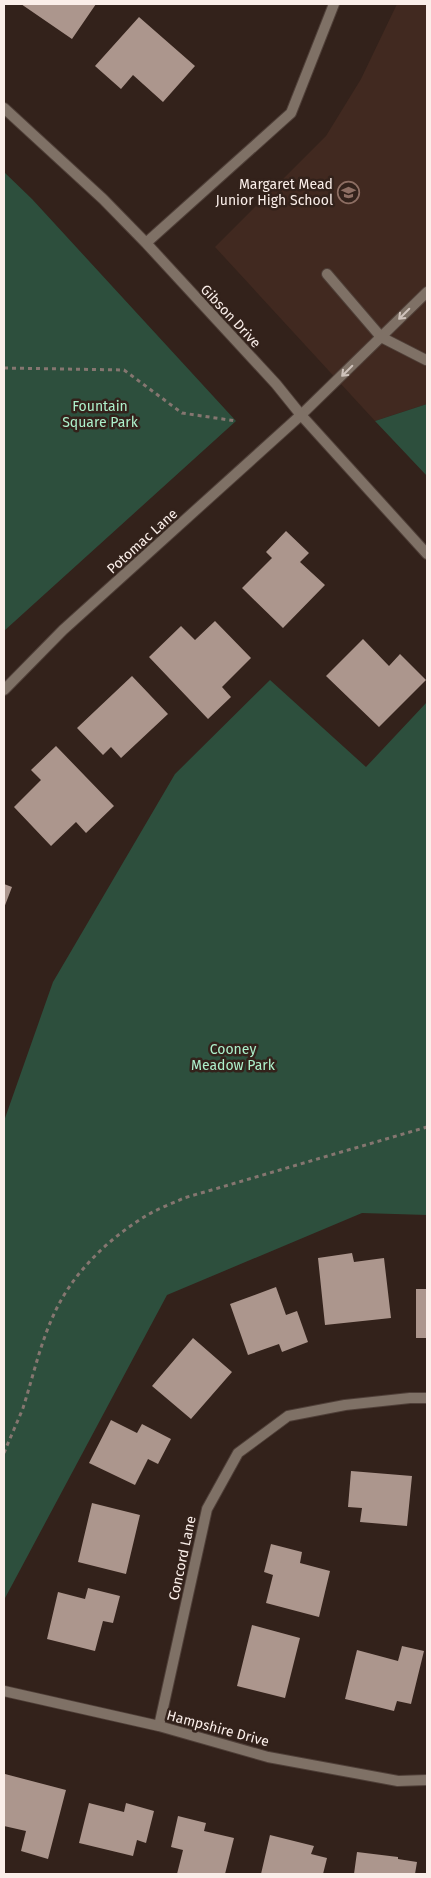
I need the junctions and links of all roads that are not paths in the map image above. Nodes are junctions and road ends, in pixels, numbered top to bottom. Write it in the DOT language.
graph roads {
  1 [pos="334,4"];
  2 [pos="4,108"];
  3 [pos="146,243"];
  4 [pos="327,274"];
  5 [pos="427,292"];
  6 [pos="382,337"];
  7 [pos="426,360"];
  8 [pos="301,416"];
  9 [pos="427,554"];
  10 [pos="4,690"];
  11 [pos="427,1398"];
  12 [pos="4,1691"];
  13 [pos="159,1726"];
  14 [pos="427,1780"];
  1 -- 3 [label="street"];
  2 -- 3 [label="street, Gibson Drive"];
  3 -- 8 [label="street, Gibson Drive"];
  4 -- 6 [label="street"];
  5 -- 6 [label="street, Potomac Lane, one-way"];
  6 -- 7 [label="street"];
  6 -- 8 [label="street, Potomac Lane, one-way"];
  8 -- 9 [label="street, Gibson Drive"];
  8 -- 10 [label="street, Potomac Lane"];
  11 -- 13 [label="street, Concord Lane"];
  12 -- 13 [label="street, Hampshire Drive"];
  13 -- 14 [label="street, Hampshire Drive"];
}
